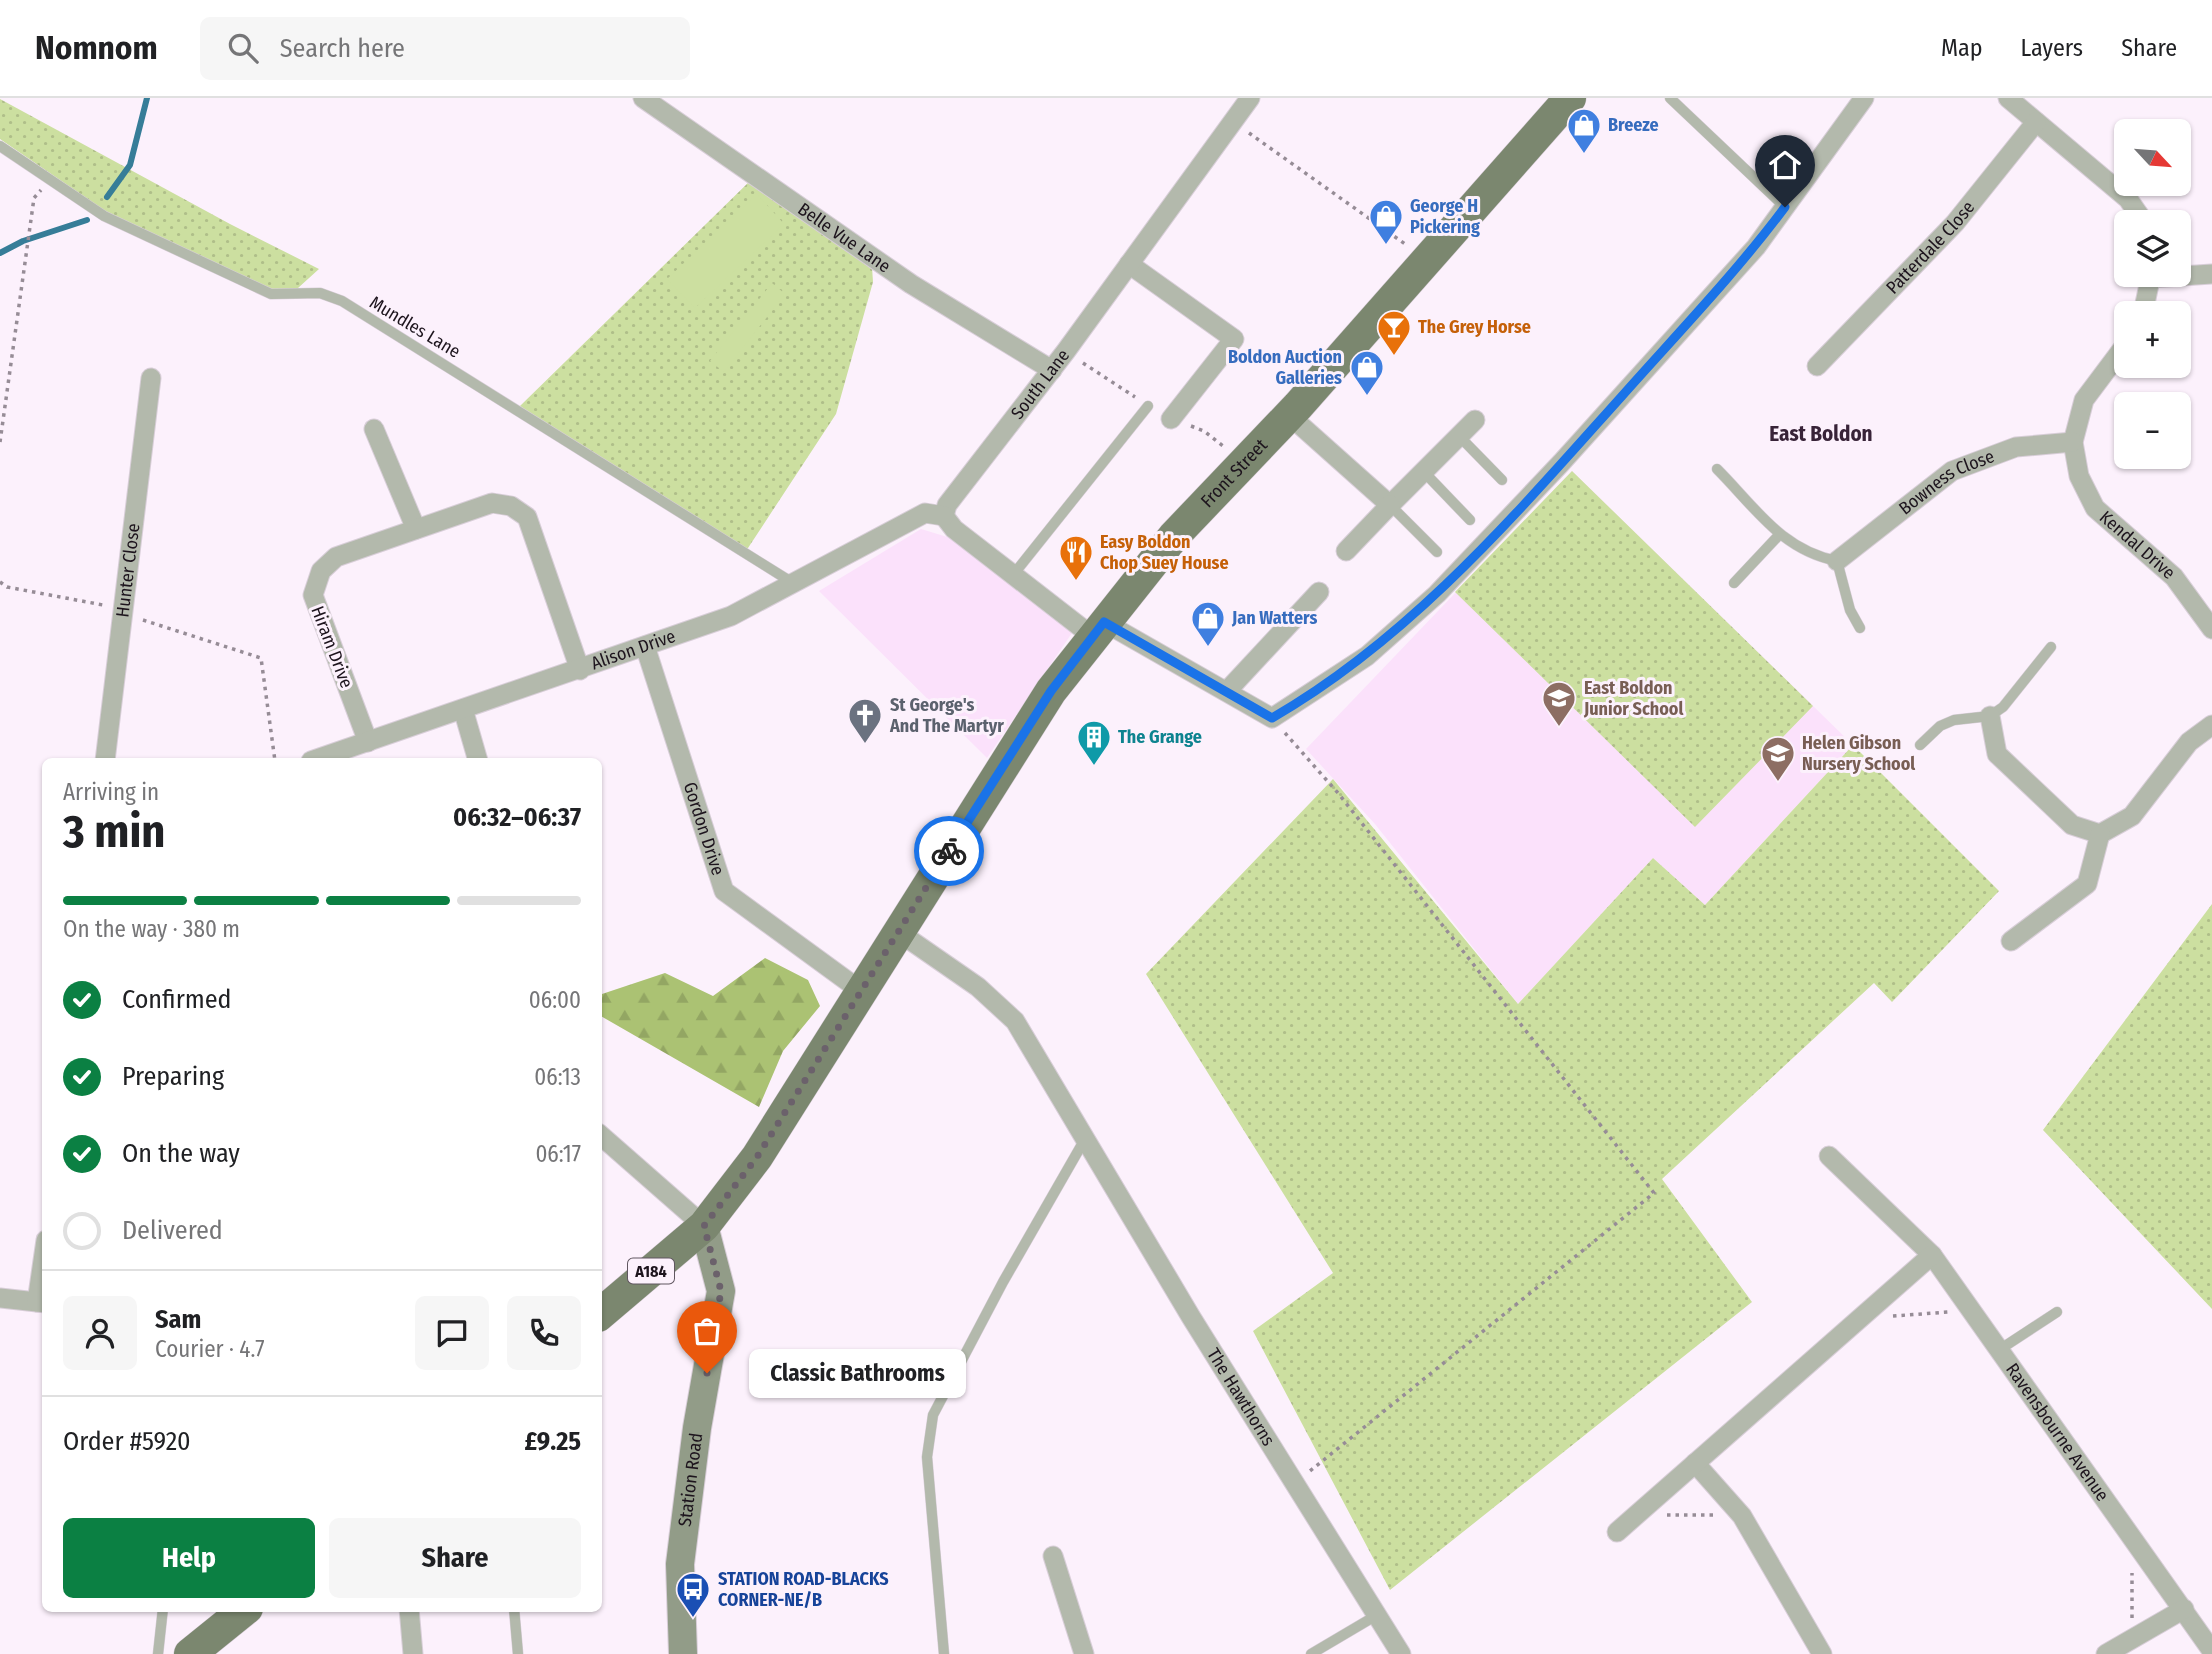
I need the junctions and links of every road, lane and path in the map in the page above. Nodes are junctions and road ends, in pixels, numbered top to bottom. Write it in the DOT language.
graph roads {
  1 [pos="643,98"];
  2 [pos="1250,98"];
  3 [pos="1570,98"];
  4 [pos="1670,98"];
  5 [pos="1864,98"];
  6 [pos="2008,98"];
  7 [pos="1233,121"];
  8 [pos="2036,122"];
  9 [pos="0,146"];
  10 [pos="55,183"];
  11 [pos="1785,207"];
  12 [pos="2136,210"];
  13 [pos="1427,259"];
  14 [pos="1129,264"];
  15 [pos="2212,274"];
  16 [pos="2191,275"];
  17 [pos="2114,360"];
  18 [pos="1817,366"];
  19 [pos="1052,370"];
  20 [pos="151,378"];
  21 [pos="1148,406"];
  22 [pos="1289,415"];
  23 [pos="1171,419"];
  24 [pos="1475,420"];
  25 [pos="374,429"];
  26 [pos="1459,436"];
  27 [pos="0,442"];
  28 [pos="2073,442"];
  29 [pos="1717,468"];
  30 [pos="1423,471"];
  31 [pos="1502,480"];
  32 [pos="1390,505"];
  33 [pos="944,516"];
  34 [pos="1470,520"];
  35 [pos="416,530"];
  36 [pos="1780,534"];
  37 [pos="1346,551"];
  38 [pos="1437,552"];
  39 [pos="1838,561"];
  40 [pos="1013,575"];
  41 [pos="0,582"];
  42 [pos="1734,583"];
  43 [pos="794,584"];
  44 [pos="1319,592"];
  45 [pos="124,614"];
  46 [pos="1860,628"];
  47 [pos="1098,629"];
  48 [pos="2212,629"];
  49 [pos="645,646"];
  50 [pos="2051,647"];
  51 [pos="580,670"];
  52 [pos="1227,691"];
  53 [pos="463,709"];
  54 [pos="1990,716"];
  55 [pos="1272,718"];
  56 [pos="2212,725"];
  57 [pos="368,742"];
  58 [pos="1920,745"];
  59 [pos="105,758"];
  60 [pos="275,758"];
  61 [pos="320,758"];
  62 [pos="477,758"];
  63 [pos="2100,834"];
  64 [pos="900,933"];
  65 [pos="2011,942"];
  66 [pos="861,991"];
  67 [pos="602,1137"];
  68 [pos="1085,1139"];
  69 [pos="1829,1156"];
  70 [pos="704,1226"];
  71 [pos="1932,1255"];
  72 [pos="0,1298"];
  73 [pos="41,1303"];
  74 [pos="1971,1311"];
  75 [pos="2057,1312"];
  76 [pos="602,1313"];
  77 [pos="1859,1319"];
  78 [pos="1999,1350"];
  79 [pos="1695,1463"];
  80 [pos="1294,1483"];
  81 [pos="1637,1514"];
  82 [pos="1742,1516"];
  83 [pos="1618,1532"];
  84 [pos="2132,1537"];
  85 [pos="1053,1556"];
  86 [pos="2184,1609"];
  87 [pos="163,1612"];
  88 [pos="242,1612"];
  89 [pos="410,1612"];
  90 [pos="514,1612"];
  91 [pos="1377,1615"];
  92 [pos="2132,1639"];
  93 [pos="2212,1651"];
  94 [pos="158,1654"];
  95 [pos="190,1654"];
  96 [pos="414,1654"];
  97 [pos="518,1654"];
  98 [pos="683,1654"];
  99 [pos="944,1654"];
  100 [pos="1084,1654"];
  101 [pos="1311,1654"];
  102 [pos="1401,1654"];
  103 [pos="1822,1654"];
  104 [pos="2106,1654"];
  1 -- 19 [label="street, Belle Vue Lane"];
  2 -- 7 [label="street, South Lane"];
  3 -- 13 [label="main road, Front Street / A184"];
  4 -- 11 [label="lane"];
  5 -- 11 [label="street"];
  6 -- 8 [label="street"];
  7 -- 13 [label="path"];
  7 -- 14 [label="street, South Lane"];
  8 -- 12 [label="street"];
  8 -- 18 [label="street, Patterdale Close"];
  9 -- 10 [label="lane, Mundles Lane"];
  10 -- 27 [label="path"];
  10 -- 43 [label="lane, Mundles Lane"];
  11 -- 55 [label="street"];
  13 -- 22 [label="main road, Front Street / A184"];
  14 -- 19 [label="street, South Lane"];
  14 -- 23 [label="street"];
  15 -- 16 [label="street"];
  17 -- 28 [label="street, Kendal Drive"];
  19 -- 33 [label="street, South Lane"];
  20 -- 45 [label="street, Hunter Close"];
  21 -- 40 [label="lane"];
  22 -- 32 [label="street"];
  22 -- 47 [label="main road, Front Street / A184"];
  24 -- 26 [label="street"];
  25 -- 35 [label="street"];
  26 -- 30 [label="street"];
  26 -- 31 [label="lane"];
  28 -- 39 [label="street, Bowness Close"];
  28 -- 48 [label="street, Kendal Drive"];
  29 -- 36 [label="lane"];
  30 -- 32 [label="street"];
  30 -- 34 [label="lane"];
  32 -- 37 [label="street"];
  32 -- 38 [label="lane"];
  33 -- 40 [label="street"];
  33 -- 43 [label="street, Alison Drive"];
  35 -- 51 [label="street, Hiram Drive"];
  35 -- 57 [label="street, Hiram Drive"];
  36 -- 39 [label="lane"];
  36 -- 42 [label="lane"];
  39 -- 46 [label="lane"];
  40 -- 47 [label="street"];
  41 -- 45 [label="path"];
  43 -- 49 [label="street, Alison Drive"];
  44 -- 52 [label="street"];
  45 -- 59 [label="street, Hunter Close"];
  45 -- 60 [label="path"];
  47 -- 52 [label="street"];
  47 -- 64 [label="main road, Front Street / A184"];
  49 -- 51 [label="street, Alison Drive"];
  49 -- 66 [label="street, Gordon Drive"];
  50 -- 54 [label="lane"];
  51 -- 53 [label="street, Alison Drive"];
  52 -- 55 [label="street"];
  53 -- 57 [label="street, Alison Drive"];
  53 -- 62 [label="street"];
  54 -- 58 [label="lane"];
  54 -- 63 [label="street"];
  55 -- 80 [label="path"];
  56 -- 63 [label="street"];
  57 -- 61 [label="street, Alison Drive"];
  63 -- 65 [label="street"];
  64 -- 66 [label="main road, Front Street / A184"];
  64 -- 68 [label="street, The Hawthorns"];
  66 -- 70 [label="main road, Front Street / A184"];
  67 -- 70 [label="street"];
  68 -- 80 [label="street, The Hawthorns"];
  68 -- 99 [label="lane"];
  69 -- 71 [label="street, Ravensbourne Avenue"];
  70 -- 76 [label="main road, A184"];
  70 -- 98 [label="main road, Station Road"];
  71 -- 74 [label="street, Ravensbourne Avenue"];
  71 -- 77 [label="street"];
  72 -- 73 [label="street"];
  74 -- 77 [label="path"];
  74 -- 78 [label="street, Ravensbourne Avenue"];
  75 -- 78 [label="lane"];
  77 -- 79 [label="street"];
  78 -- 84 [label="street, Ravensbourne Avenue"];
  79 -- 81 [label="street"];
  79 -- 82 [label="street"];
  80 -- 91 [label="street, The Hawthorns"];
  81 -- 82 [label="path"];
  81 -- 83 [label="street"];
  82 -- 103 [label="street"];
  84 -- 86 [label="street, Ravensbourne Avenue"];
  84 -- 92 [label="path"];
  85 -- 100 [label="street"];
  86 -- 92 [label="street"];
  86 -- 93 [label="street, Ravensbourne Avenue"];
  87 -- 94 [label="lane"];
  88 -- 95 [label="main road"];
  89 -- 96 [label="street"];
  90 -- 97 [label="lane"];
  91 -- 101 [label="lane"];
  91 -- 102 [label="street, The Hawthorns"];
  92 -- 104 [label="street"];
}
